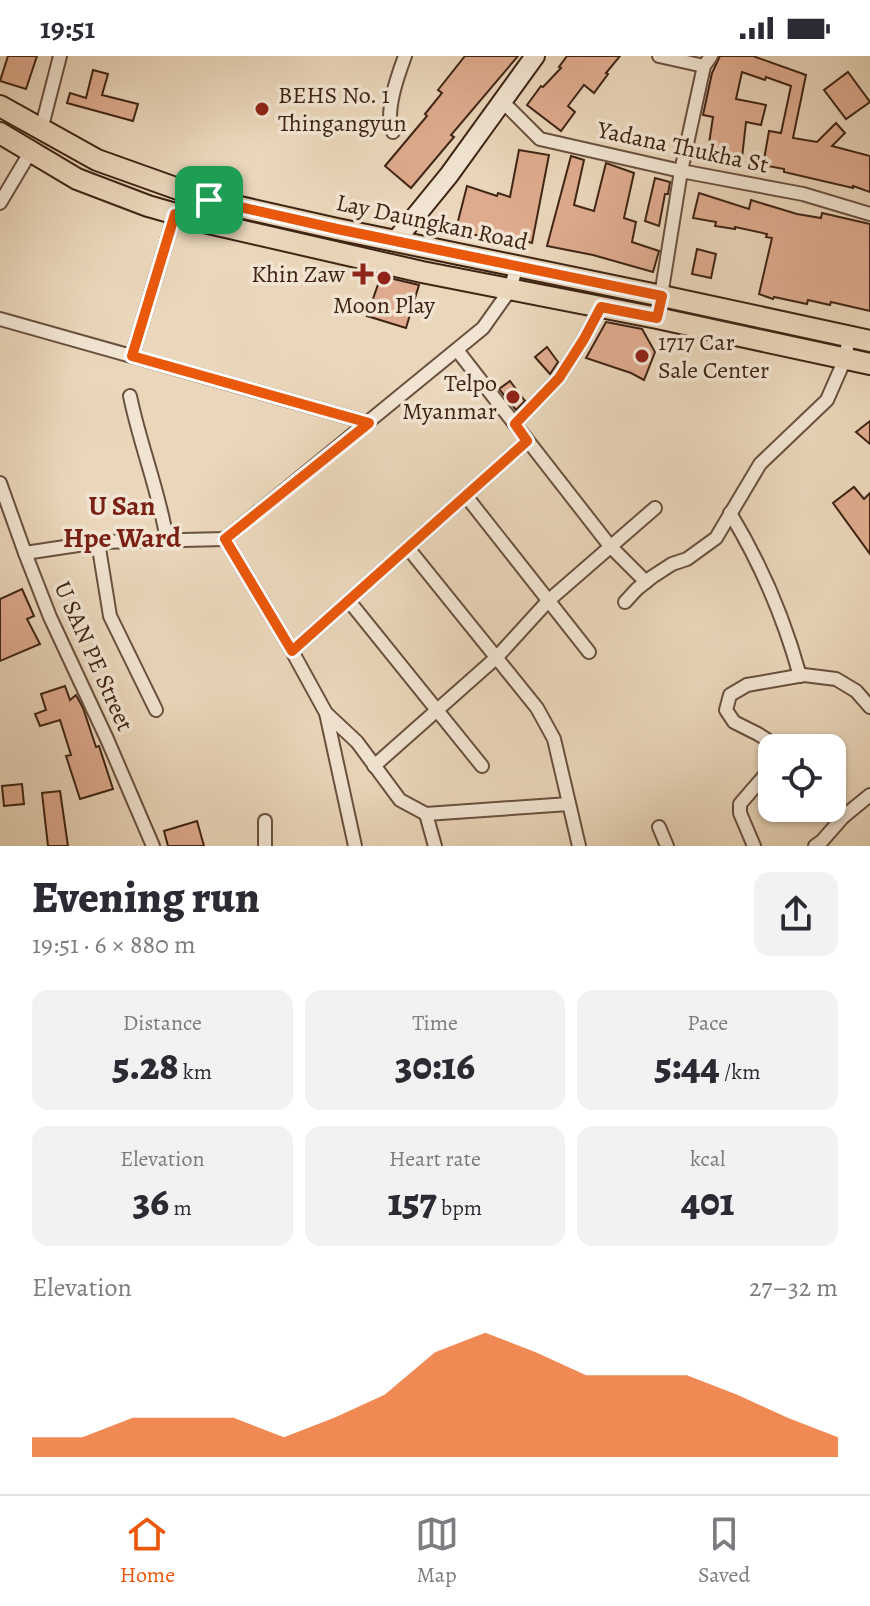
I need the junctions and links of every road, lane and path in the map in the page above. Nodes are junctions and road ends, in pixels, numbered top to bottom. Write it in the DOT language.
graph roads {
  1 [pos="60,56"];
  2 [pos="405,56"];
  3 [pos="535,56"];
  4 [pos="659,56"];
  5 [pos="708,61"];
  6 [pos="501,100"];
  7 [pos="0,106"];
  8 [pos="41,130"];
  9 [pos="393,132"];
  10 [pos="0,133"];
  11 [pos="31,151"];
  12 [pos="681,171"];
  13 [pos="209,200"];
  14 [pos="0,203"];
  15 [pos="175,214"];
  16 [pos="870,214"];
  17 [pos="204,222"];
  18 [pos="337,229"];
  19 [pos="396,240"];
  20 [pos="333,251"];
  21 [pos="392,265"];
  22 [pos="517,265"];
  23 [pos="510,290"];
  24 [pos="662,296"];
  25 [pos="601,307"];
  26 [pos="657,318"];
  27 [pos="0,319"];
  28 [pos="849,337"];
  29 [pos="870,341"];
  30 [pos="457,350"];
  31 [pos="132,356"];
  32 [pos="845,359"];
  33 [pos="870,364"];
  34 [pos="130,396"];
  35 [pos="369,423"];
  36 [pos="515,424"];
  37 [pos="527,441"];
  38 [pos="0,483"];
  39 [pos="466,496"];
  40 [pos="655,508"];
  41 [pos="730,513"];
  42 [pos="15,525"];
  43 [pos="0,530"];
  44 [pos="225,539"];
  45 [pos="167,540"];
  46 [pos="98,542"];
  47 [pos="610,546"];
  48 [pos="408,548"];
  49 [pos="25,553"];
  50 [pos="646,582"];
  51 [pos="349,601"];
  52 [pos="548,601"];
  53 [pos="625,602"];
  54 [pos="292,651"];
  55 [pos="589,652"];
  56 [pos="497,657"];
  57 [pos="800,676"];
  58 [pos="870,707"];
  59 [pos="156,710"];
  60 [pos="438,712"];
  61 [pos="326,713"];
  62 [pos="758,734"];
  63 [pos="374,766"];
  64 [pos="482,766"];
  65 [pos="758,783"];
  66 [pos="870,795"];
  67 [pos="569,804"];
  68 [pos="426,814"];
  69 [pos="846,815"];
  70 [pos="265,821"];
  71 [pos="839,822"];
  72 [pos="659,827"];
  73 [pos="153,846"];
  74 [pos="265,846"];
  75 [pos="355,846"];
  76 [pos="435,846"];
  77 [pos="579,846"];
  78 [pos="667,846"];
  79 [pos="754,846"];
  80 [pos="815,846"];
  1 -- 8 [label="street"];
  2 -- 9 [label="street"];
  3 -- 6 [label="street"];
  4 -- 5 [label="street"];
  5 -- 12 [label="street"];
  6 -- 12 [label="street, Yadana Thukha St"];
  6 -- 19 [label="street"];
  7 -- 8 [label="main road, Lay Daungkan Road"];
  8 -- 13 [label="main road, Lay Daungkan Road"];
  10 -- 11 [label="main road, Lay Daungkan Road"];
  11 -- 14 [label="street"];
  11 -- 15 [label="main road, Lay Daungkan Road"];
  12 -- 16 [label="street, Yadana Thukha St"];
  12 -- 24 [label="street"];
  13 -- 17 [label="main road"];
  13 -- 18 [label="main road, Lay Daungkan Road"];
  15 -- 17 [label="main road, Lay Daungkan Road"];
  15 -- 31 [label="street"];
  17 -- 20 [label="main road, Lay Daungkan Road"];
  18 -- 19 [label="main road, Lay Daungkan Road"];
  18 -- 20 [label="main road"];
  19 -- 21 [label="main road"];
  19 -- 22 [label="main road, Lay Daungkan Road"];
  20 -- 21 [label="main road, Lay Daungkan Road"];
  21 -- 23 [label="main road, Lay Daungkan Road"];
  22 -- 23 [label="street"];
  22 -- 24 [label="main road, Lay Daungkan Road"];
  23 -- 25 [label="main road, Lay Daungkan Road"];
  23 -- 30 [label="street"];
  24 -- 26 [label="street"];
  24 -- 28 [label="main road, Lay Daungkan Road"];
  25 -- 26 [label="main road, Lay Daungkan Road"];
  25 -- 36 [label="street"];
  26 -- 32 [label="main road, Lay Daungkan Road"];
  27 -- 31 [label="street"];
  28 -- 29 [label="main road, Lay Daungkan Road"];
  28 -- 32 [label="street"];
  30 -- 35 [label="street"];
  30 -- 36 [label="street"];
  31 -- 35 [label="street"];
  32 -- 33 [label="main road, Lay Daungkan Road"];
  32 -- 41 [label="street"];
  34 -- 45 [label="street"];
  35 -- 44 [label="street"];
  36 -- 37 [label="street"];
  37 -- 39 [label="street"];
  37 -- 47 [label="street"];
  38 -- 42 [label="street, U SAN PE Street"];
  39 -- 48 [label="street"];
  39 -- 52 [label="street"];
  40 -- 47 [label="street"];
  41 -- 50 [label="street"];
  41 -- 57 [label="street"];
  42 -- 43 [label="street"];
  42 -- 49 [label="street, U SAN PE Street"];
  44 -- 45 [label="street"];
  44 -- 54 [label="street"];
  45 -- 46 [label="street"];
  46 -- 49 [label="street"];
  46 -- 59 [label="street"];
  47 -- 50 [label="street"];
  47 -- 52 [label="street"];
  48 -- 51 [label="street"];
  48 -- 56 [label="street"];
  49 -- 73 [label="street, U SAN PE Street"];
  50 -- 53 [label="street"];
  51 -- 54 [label="street"];
  51 -- 60 [label="street"];
  52 -- 55 [label="street"];
  52 -- 56 [label="street"];
  54 -- 61 [label="street"];
  56 -- 60 [label="street"];
  56 -- 67 [label="street"];
  57 -- 58 [label="street"];
  57 -- 62 [label="street"];
  60 -- 63 [label="street"];
  60 -- 64 [label="street"];
  61 -- 63 [label="street"];
  61 -- 75 [label="street"];
  63 -- 68 [label="street"];
  65 -- 79 [label="street"];
  66 -- 69 [label="street"];
  67 -- 68 [label="street"];
  67 -- 77 [label="street"];
  68 -- 76 [label="street"];
  70 -- 74 [label="street"];
  71 -- 80 [label="street"];
  72 -- 78 [label="street"];
}
